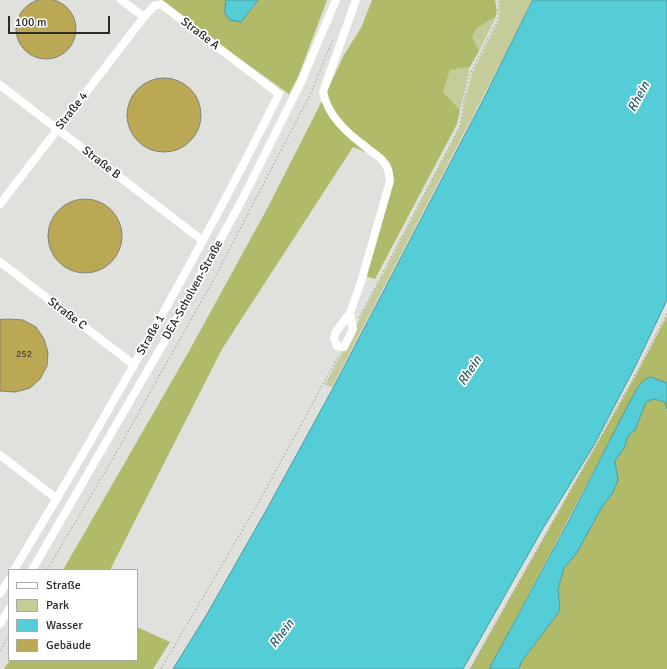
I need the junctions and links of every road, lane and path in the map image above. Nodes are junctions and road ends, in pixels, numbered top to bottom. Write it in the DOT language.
graph roads {
  1 [pos="121,0"];
  2 [pos="336,0"];
  3 [pos="356,0"];
  4 [pos="498,0"];
  5 [pos="144,17"];
  6 [pos="334,37"];
  7 [pos="0,85"];
  8 [pos="279,94"];
  9 [pos="58,129"];
  10 [pos="0,204"];
  11 [pos="203,241"];
  12 [pos="0,262"];
  13 [pos="350,313"];
  14 [pos="667,313"];
  15 [pos="353,329"];
  16 [pos="344,348"];
  17 [pos="134,365"];
  18 [pos="0,455"];
  19 [pos="57,499"];
  20 [pos="15,569"];
  21 [pos="33,569"];
  22 [pos="48,569"];
  23 [pos="8,581"];
  24 [pos="0,594"];
  25 [pos="8,611"];
  26 [pos="0,624"];
  27 [pos="8,638"];
  28 [pos="0,651"];
  29 [pos="161,669"];
  30 [pos="470,669"];
  1 -- 5 [label="street"];
  2 -- 21 [label="street, DEA-Scholven-Straße"];
  3 -- 13 [label="street"];
  4 -- 15 [label="path"];
  5 -- 8 [label="street, Straße A"];
  5 -- 9 [label="street, Straße 4"];
  6 -- 22 [label="path"];
  7 -- 9 [label="street, Straße B"];
  8 -- 11 [label="street, Straße 1"];
  9 -- 10 [label="street, Straße 4"];
  9 -- 11 [label="street, Straße B"];
  11 -- 17 [label="street, Straße 1"];
  12 -- 17 [label="street, Straße C"];
  13 -- 15 [label="street"];
  13 -- 16 [label="street"];
  14 -- 30 [label="path"];
  15 -- 16 [label="street"];
  16 -- 29 [label="path"];
  17 -- 19 [label="street, Straße 1"];
  18 -- 19 [label="street"];
  19 -- 20 [label="street, Straße 1"];
  23 -- 24 [label="street"];
  25 -- 26 [label="street"];
  27 -- 28 [label="path"];
}
